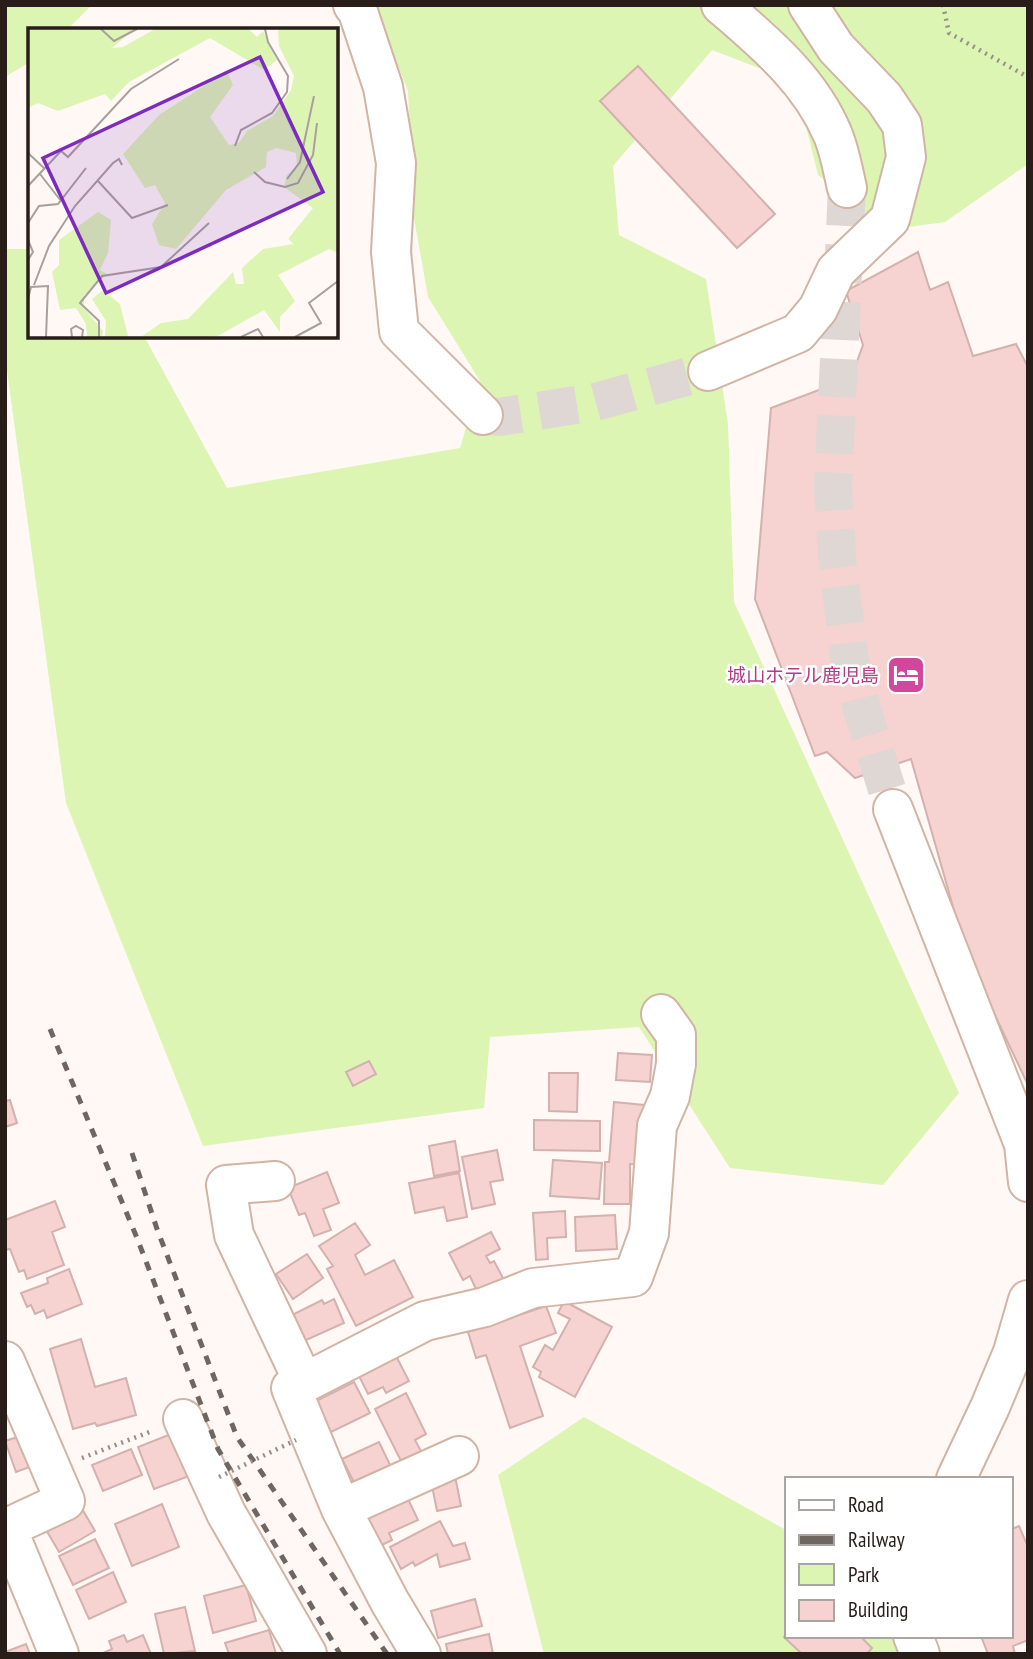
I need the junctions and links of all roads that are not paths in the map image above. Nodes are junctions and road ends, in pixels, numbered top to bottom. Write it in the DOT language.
graph roads {
  1 [pos="353,5"];
  2 [pos="721,5"];
  3 [pos="808,5"];
  4 [pos="847,188"];
  5 [pos="708,371"];
  6 [pos="483,415"];
  7 [pos="893,809"];
  8 [pos="661,1014"];
  9 [pos="275,1181"];
  10 [pos="1028,1182"];
  11 [pos="1028,1300"];
  12 [pos="5,1361"];
  13 [pos="304,1383"];
  14 [pos="183,1419"];
  15 [pos="459,1456"];
  16 [pos="957,1477"];
  17 [pos="341,1509"];
  18 [pos="59,1654"];
  19 [pos="307,1654"];
  20 [pos="421,1654"];
  1 -- 6 [label="street"];
  2 -- 4 [label="street"];
  3 -- 5 [label="street"];
  7 -- 10 [label="street"];
  8 -- 13 [label="street"];
  9 -- 13 [label="street"];
  11 -- 16 [label="street"];
  12 -- 18 [label="street"];
  13 -- 17 [label="street"];
  14 -- 19 [label="street"];
  15 -- 17 [label="street"];
  17 -- 20 [label="street"];
}
